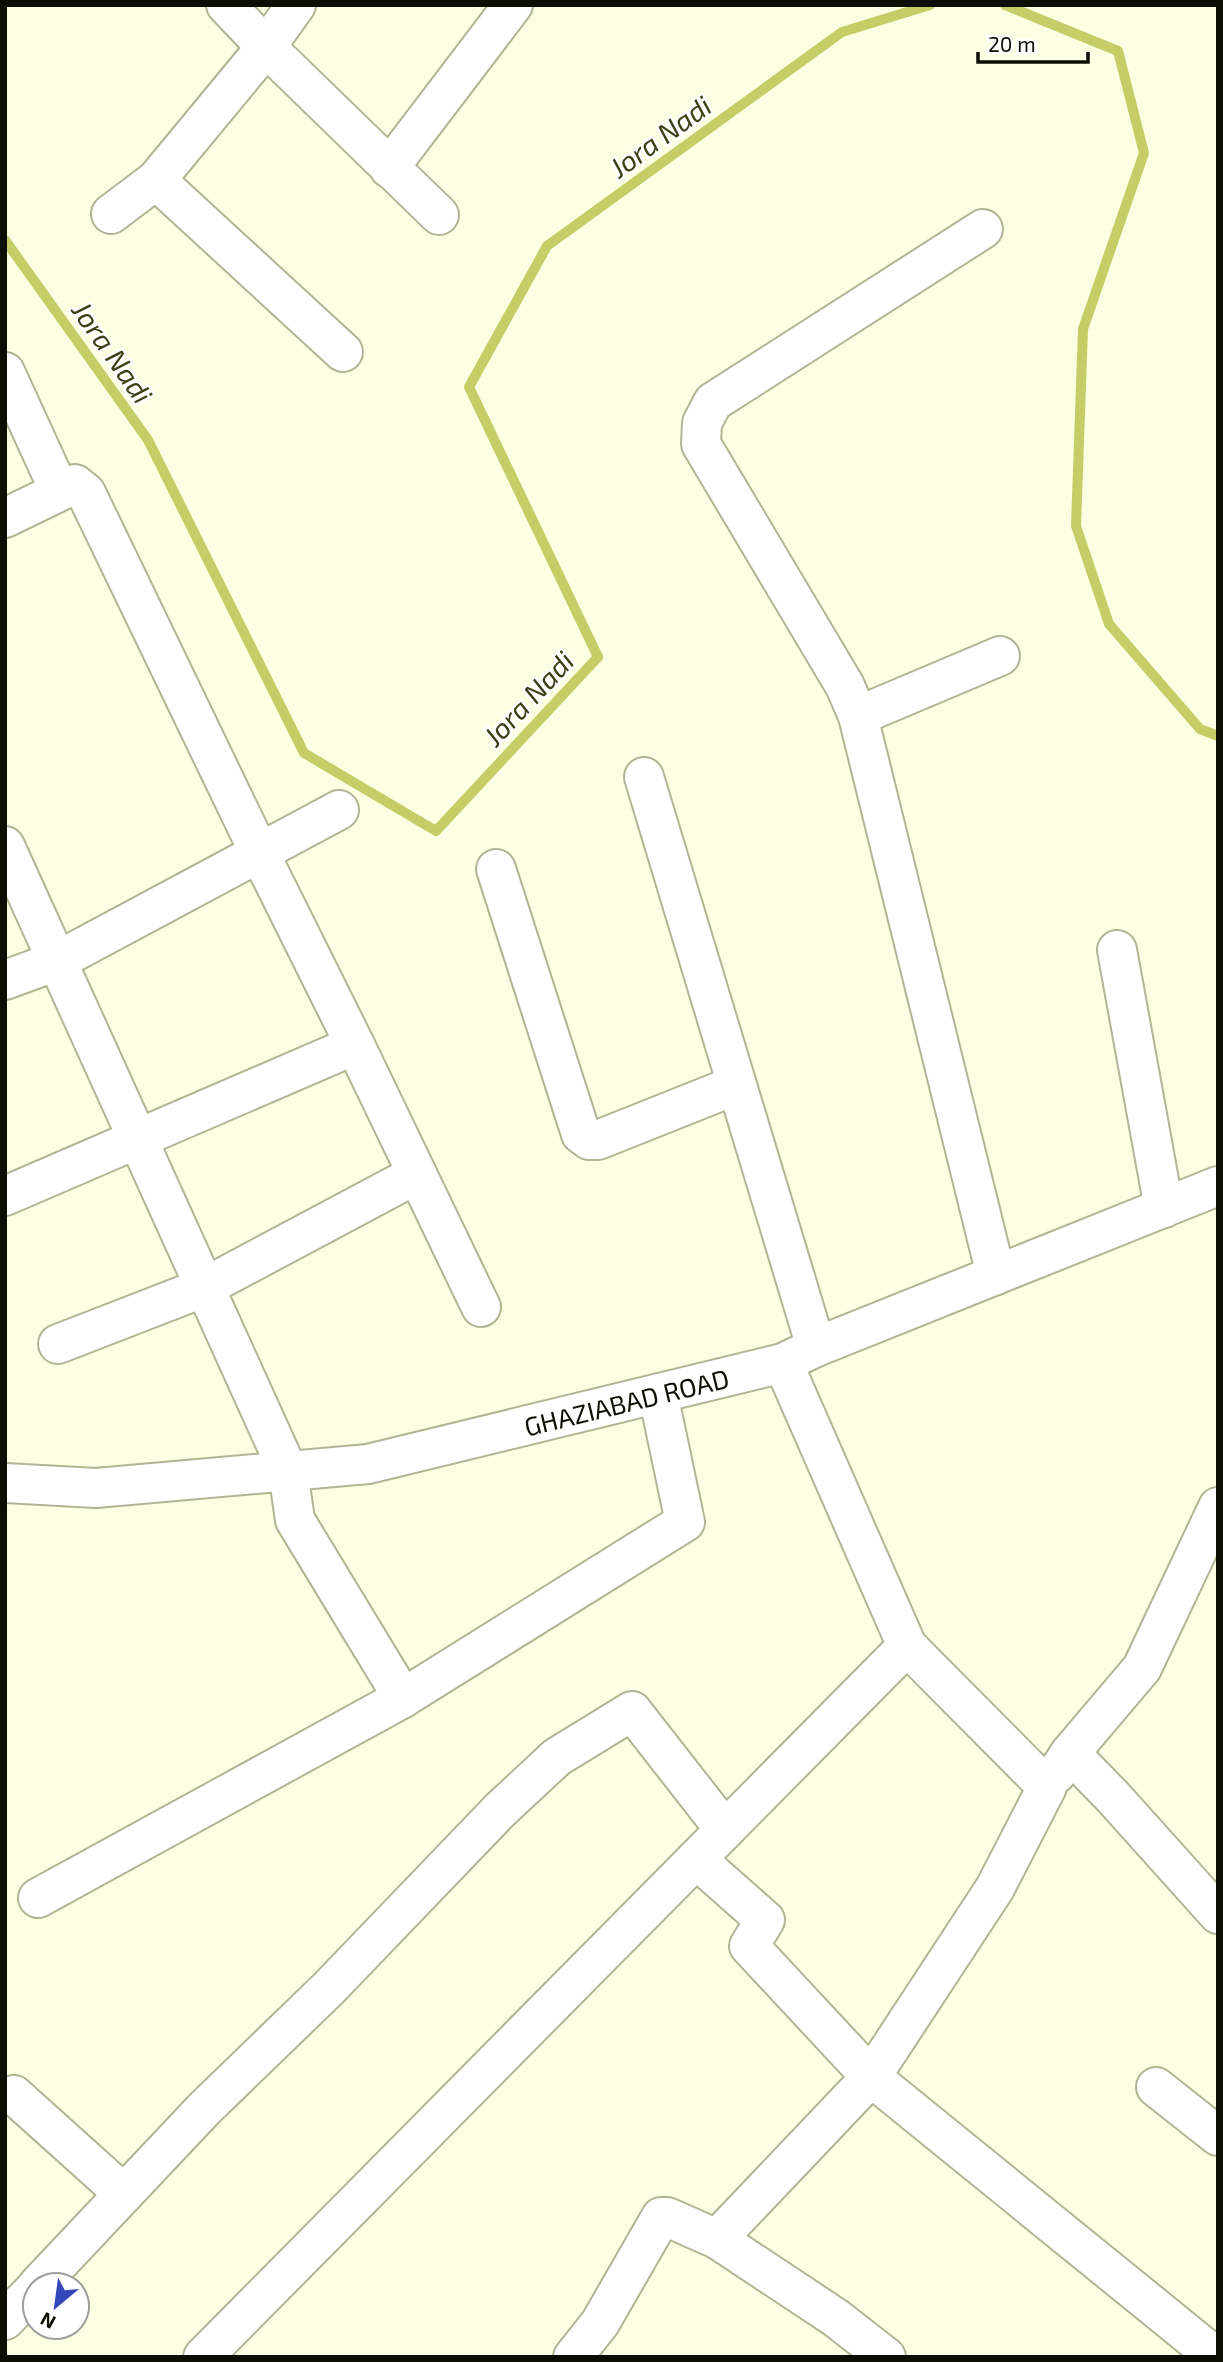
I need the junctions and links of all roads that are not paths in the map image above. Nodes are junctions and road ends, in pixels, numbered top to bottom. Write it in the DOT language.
graph roads {
  1 [pos="226,5"];
  2 [pos="296,5"];
  3 [pos="513,5"];
  4 [pos="266,47"];
  5 [pos="389,168"];
  6 [pos="156,180"];
  7 [pos="111,214"];
  8 [pos="439,215"];
  9 [pos="983,229"];
  10 [pos="344,352"];
  11 [pos="5,372"];
  12 [pos="59,490"];
  13 [pos="5,518"];
  14 [pos="1000,656"];
  15 [pos="858,716"];
  16 [pos="644,776"];
  17 [pos="339,810"];
  18 [pos="5,846"];
  19 [pos="259,852"];
  20 [pos="496,869"];
  21 [pos="1117,950"];
  22 [pos="57,961"];
  23 [pos="5,980"];
  24 [pos="355,1045"];
  25 [pos="736,1085"];
  26 [pos="138,1139"];
  27 [pos="417,1174"];
  28 [pos="1218,1186"];
  29 [pos="5,1196"];
  30 [pos="1164,1208"];
  31 [pos="996,1275"];
  32 [pos="205,1287"];
  33 [pos="481,1307"];
  34 [pos="58,1344"];
  35 [pos="799,1355"];
  36 [pos="657,1394"];
  37 [pos="288,1471"];
  38 [pos="5,1483"];
  39 [pos="1218,1507"];
  40 [pos="907,1646"];
  41 [pos="403,1698"];
  42 [pos="1070,1753"];
  43 [pos="1047,1787"];
  44 [pos="725,1830"];
  45 [pos="696,1859"];
  46 [pos="38,1898"];
  47 [pos="1218,1914"];
  48 [pos="871,2077"];
  49 [pos="1156,2087"];
  50 [pos="14,2095"];
  51 [pos="1218,2136"];
  52 [pos="124,2194"];
  53 [pos="717,2239"];
  54 [pos="52,2271"];
  55 [pos="21,2304"];
  56 [pos="5,2320"];
  57 [pos="203,2357"];
  58 [pos="573,2357"];
  59 [pos="886,2357"];
  60 [pos="1216,2357"];
  1 -- 4 [label="street"];
  2 -- 4 [label="street"];
  3 -- 5 [label="street"];
  4 -- 5 [label="street"];
  4 -- 6 [label="street"];
  5 -- 8 [label="street"];
  6 -- 7 [label="street"];
  6 -- 10 [label="street"];
  9 -- 15 [label="street"];
  11 -- 12 [label="street"];
  12 -- 13 [label="street"];
  12 -- 19 [label="street"];
  14 -- 15 [label="street"];
  15 -- 31 [label="street"];
  16 -- 25 [label="street"];
  17 -- 19 [label="street"];
  18 -- 22 [label="street"];
  19 -- 22 [label="street"];
  19 -- 24 [label="street"];
  20 -- 25 [label="street"];
  21 -- 30 [label="street"];
  22 -- 23 [label="street"];
  22 -- 26 [label="street"];
  24 -- 26 [label="street"];
  24 -- 27 [label="street"];
  25 -- 35 [label="street"];
  26 -- 29 [label="street"];
  26 -- 32 [label="street"];
  27 -- 32 [label="street"];
  27 -- 33 [label="street"];
  28 -- 30 [label="street, GHAZIABAD ROAD"];
  30 -- 31 [label="street, GHAZIABAD ROAD"];
  31 -- 35 [label="street, GHAZIABAD ROAD"];
  32 -- 34 [label="street"];
  32 -- 37 [label="street"];
  35 -- 36 [label="street, GHAZIABAD ROAD"];
  35 -- 40 [label="street"];
  36 -- 37 [label="street, GHAZIABAD ROAD"];
  36 -- 41 [label="street"];
  37 -- 38 [label="street, GHAZIABAD ROAD"];
  37 -- 41 [label="street"];
  39 -- 42 [label="street"];
  40 -- 43 [label="street"];
  40 -- 44 [label="street"];
  41 -- 46 [label="street"];
  42 -- 43 [label="street"];
  42 -- 47 [label="street"];
  43 -- 48 [label="street"];
  44 -- 45 [label="street"];
  44 -- 52 [label="street"];
  45 -- 48 [label="street"];
  45 -- 57 [label="street"];
  48 -- 53 [label="street"];
  48 -- 60 [label="street"];
  49 -- 51 [label="street"];
  50 -- 52 [label="street"];
  52 -- 54 [label="street"];
  53 -- 58 [label="street"];
  53 -- 59 [label="street"];
  55 -- 56 [label="street"];
}
